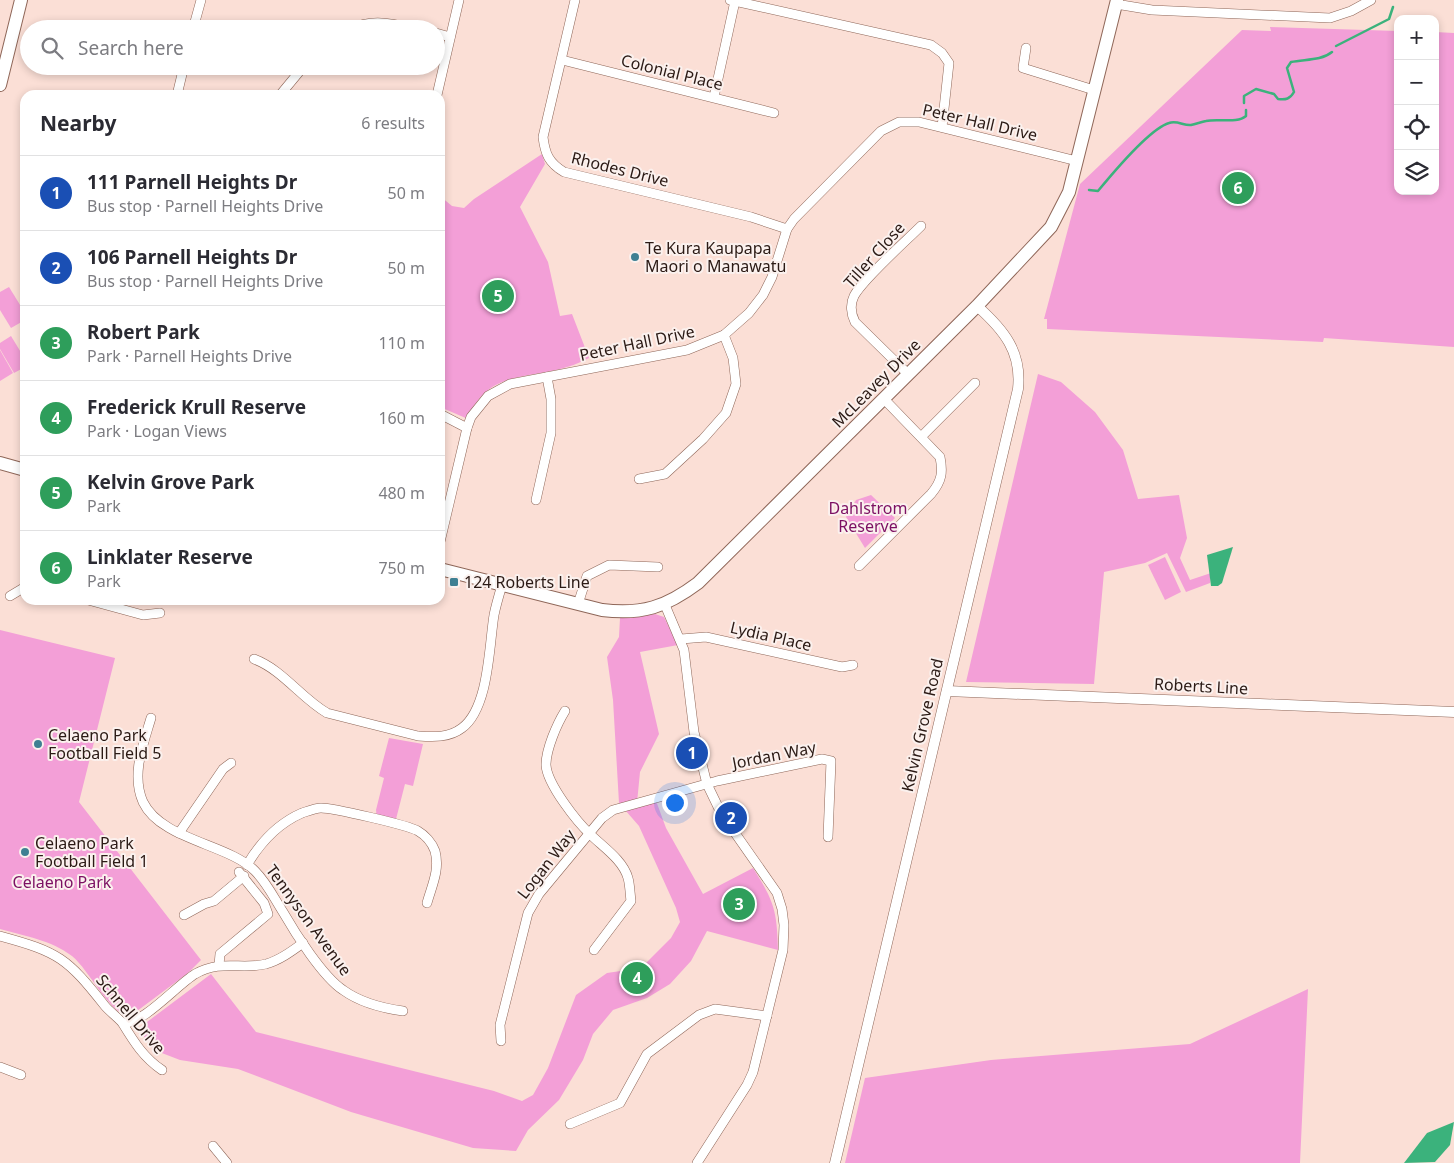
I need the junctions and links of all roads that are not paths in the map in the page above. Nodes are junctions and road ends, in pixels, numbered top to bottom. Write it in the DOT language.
graph roads {
  1 [pos="20,0"];
  2 [pos="201,0"];
  3 [pos="459,0"];
  4 [pos="575,0"];
  5 [pos="1371,0"];
  6 [pos="733,1"];
  7 [pos="1116,2"];
  8 [pos="195,20"];
  9 [pos="445,35"];
  10 [pos="450,36"];
  11 [pos="1026,48"];
  12 [pos="445,59"];
  13 [pos="562,60"];
  14 [pos="182,75"];
  15 [pos="297,75"];
  16 [pos="441,75"];
  17 [pos="0,85"];
  18 [pos="178,90"];
  19 [pos="284,90"];
  20 [pos="438,90"];
  21 [pos="1094,90"];
  22 [pos="714,98"];
  23 [pos="774,114"];
  24 [pos="942,127"];
  25 [pos="1077,161"];
  26 [pos="921,226"];
  27 [pos="787,229"];
  28 [pos="977,306"];
  29 [pos="724,335"];
  30 [pos="908,374"];
  31 [pos="547,377"];
  32 [pos="975,383"];
  33 [pos="883,398"];
  34 [pos="445,417"];
  35 [pos="467,428"];
  36 [pos="921,437"];
  37 [pos="0,463"];
  38 [pos="20,469"];
  39 [pos="639,479"];
  40 [pos="536,500"];
  41 [pos="445,521"];
  42 [pos="859,566"];
  43 [pos="658,567"];
  44 [pos="445,571"];
  45 [pos="502,585"];
  46 [pos="20,590"];
  47 [pos="10,596"];
  48 [pos="578,604"];
  49 [pos="106,605"];
  50 [pos="665,605"];
  51 [pos="160,614"];
  52 [pos="681,639"];
  53 [pos="254,659"];
  54 [pos="853,665"];
  55 [pos="947,691"];
  56 [pos="565,711"];
  57 [pos="1454,712"];
  58 [pos="151,718"];
  59 [pos="231,763"];
  60 [pos="707,784"];
  61 [pos="179,833"];
  62 [pos="589,834"];
  63 [pos="828,837"];
  64 [pos="247,865"];
  65 [pos="427,903"];
  66 [pos="184,915"];
  67 [pos="0,936"];
  68 [pos="303,943"];
  69 [pos="594,950"];
  70 [pos="219,965"];
  71 [pos="403,1011"];
  72 [pos="767,1016"];
  73 [pos="123,1023"];
  74 [pos="501,1041"];
  75 [pos="0,1067"];
  76 [pos="162,1070"];
  77 [pos="21,1075"];
  78 [pos="570,1124"];
  79 [pos="213,1146"];
  80 [pos="227,1163"];
  81 [pos="697,1163"];
  82 [pos="835,1163"];
  1 -- 17 [label="main road"];
  2 -- 8 [label="street"];
  3 -- 10 [label="street"];
  4 -- 13 [label="street, Rhodes Drive"];
  5 -- 7 [label="street"];
  6 -- 22 [label="street"];
  6 -- 24 [label="street"];
  7 -- 21 [label="main road"];
  9 -- 10 [label="street"];
  10 -- 12 [label="street"];
  11 -- 21 [label="street"];
  13 -- 22 [label="street, Colonial Place"];
  13 -- 27 [label="street, Rhodes Drive"];
  14 -- 18 [label="street"];
  15 -- 19 [label="street"];
  16 -- 20 [label="street"];
  21 -- 25 [label="main road"];
  22 -- 23 [label="street, Colonial Place"];
  24 -- 25 [label="street, Peter Hall Drive"];
  24 -- 27 [label="street, Peter Hall Drive"];
  25 -- 28 [label="main road, McLeavey Drive"];
  26 -- 30 [label="street, Tiller Close"];
  27 -- 29 [label="street, Peter Hall Drive"];
  28 -- 30 [label="main road, McLeavey Drive"];
  28 -- 55 [label="street, Kelvin Grove Road"];
  29 -- 31 [label="street, Peter Hall Drive"];
  29 -- 39 [label="street"];
  30 -- 33 [label="main road, McLeavey Drive"];
  31 -- 35 [label="street, Peter Hall Drive"];
  31 -- 40 [label="street"];
  32 -- 36 [label="street"];
  33 -- 36 [label="street"];
  33 -- 50 [label="main road, McLeavey Drive"];
  34 -- 35 [label="street"];
  35 -- 41 [label="street, Peter Hall Drive"];
  36 -- 42 [label="street"];
  37 -- 38 [label="main road"];
  43 -- 48 [label="street"];
  44 -- 45 [label="main road"];
  45 -- 48 [label="main road"];
  45 -- 53 [label="street"];
  46 -- 47 [label="street"];
  48 -- 50 [label="main road"];
  49 -- 51 [label="street"];
  50 -- 52 [label="street"];
  52 -- 54 [label="street, Lydia Place"];
  52 -- 60 [label="street"];
  55 -- 57 [label="street, Roberts Line"];
  55 -- 82 [label="street, Kelvin Grove Road"];
  56 -- 62 [label="street"];
  58 -- 61 [label="street, Tennyson Avenue"];
  59 -- 61 [label="street"];
  60 -- 62 [label="street, Logan Way"];
  60 -- 63 [label="street, Jordan Way"];
  60 -- 72 [label="street"];
  61 -- 64 [label="street, Tennyson Avenue"];
  62 -- 69 [label="street"];
  62 -- 74 [label="street, Logan Way"];
  64 -- 65 [label="street"];
  64 -- 68 [label="street, Tennyson Avenue"];
  66 -- 70 [label="street"];
  67 -- 73 [label="street, Schnell Drive"];
  68 -- 70 [label="street"];
  68 -- 71 [label="street, Tennyson Avenue"];
  70 -- 73 [label="street"];
  72 -- 78 [label="street"];
  72 -- 81 [label="street"];
  73 -- 76 [label="street, Schnell Drive"];
  75 -- 77 [label="street"];
  79 -- 80 [label="street"];
}
